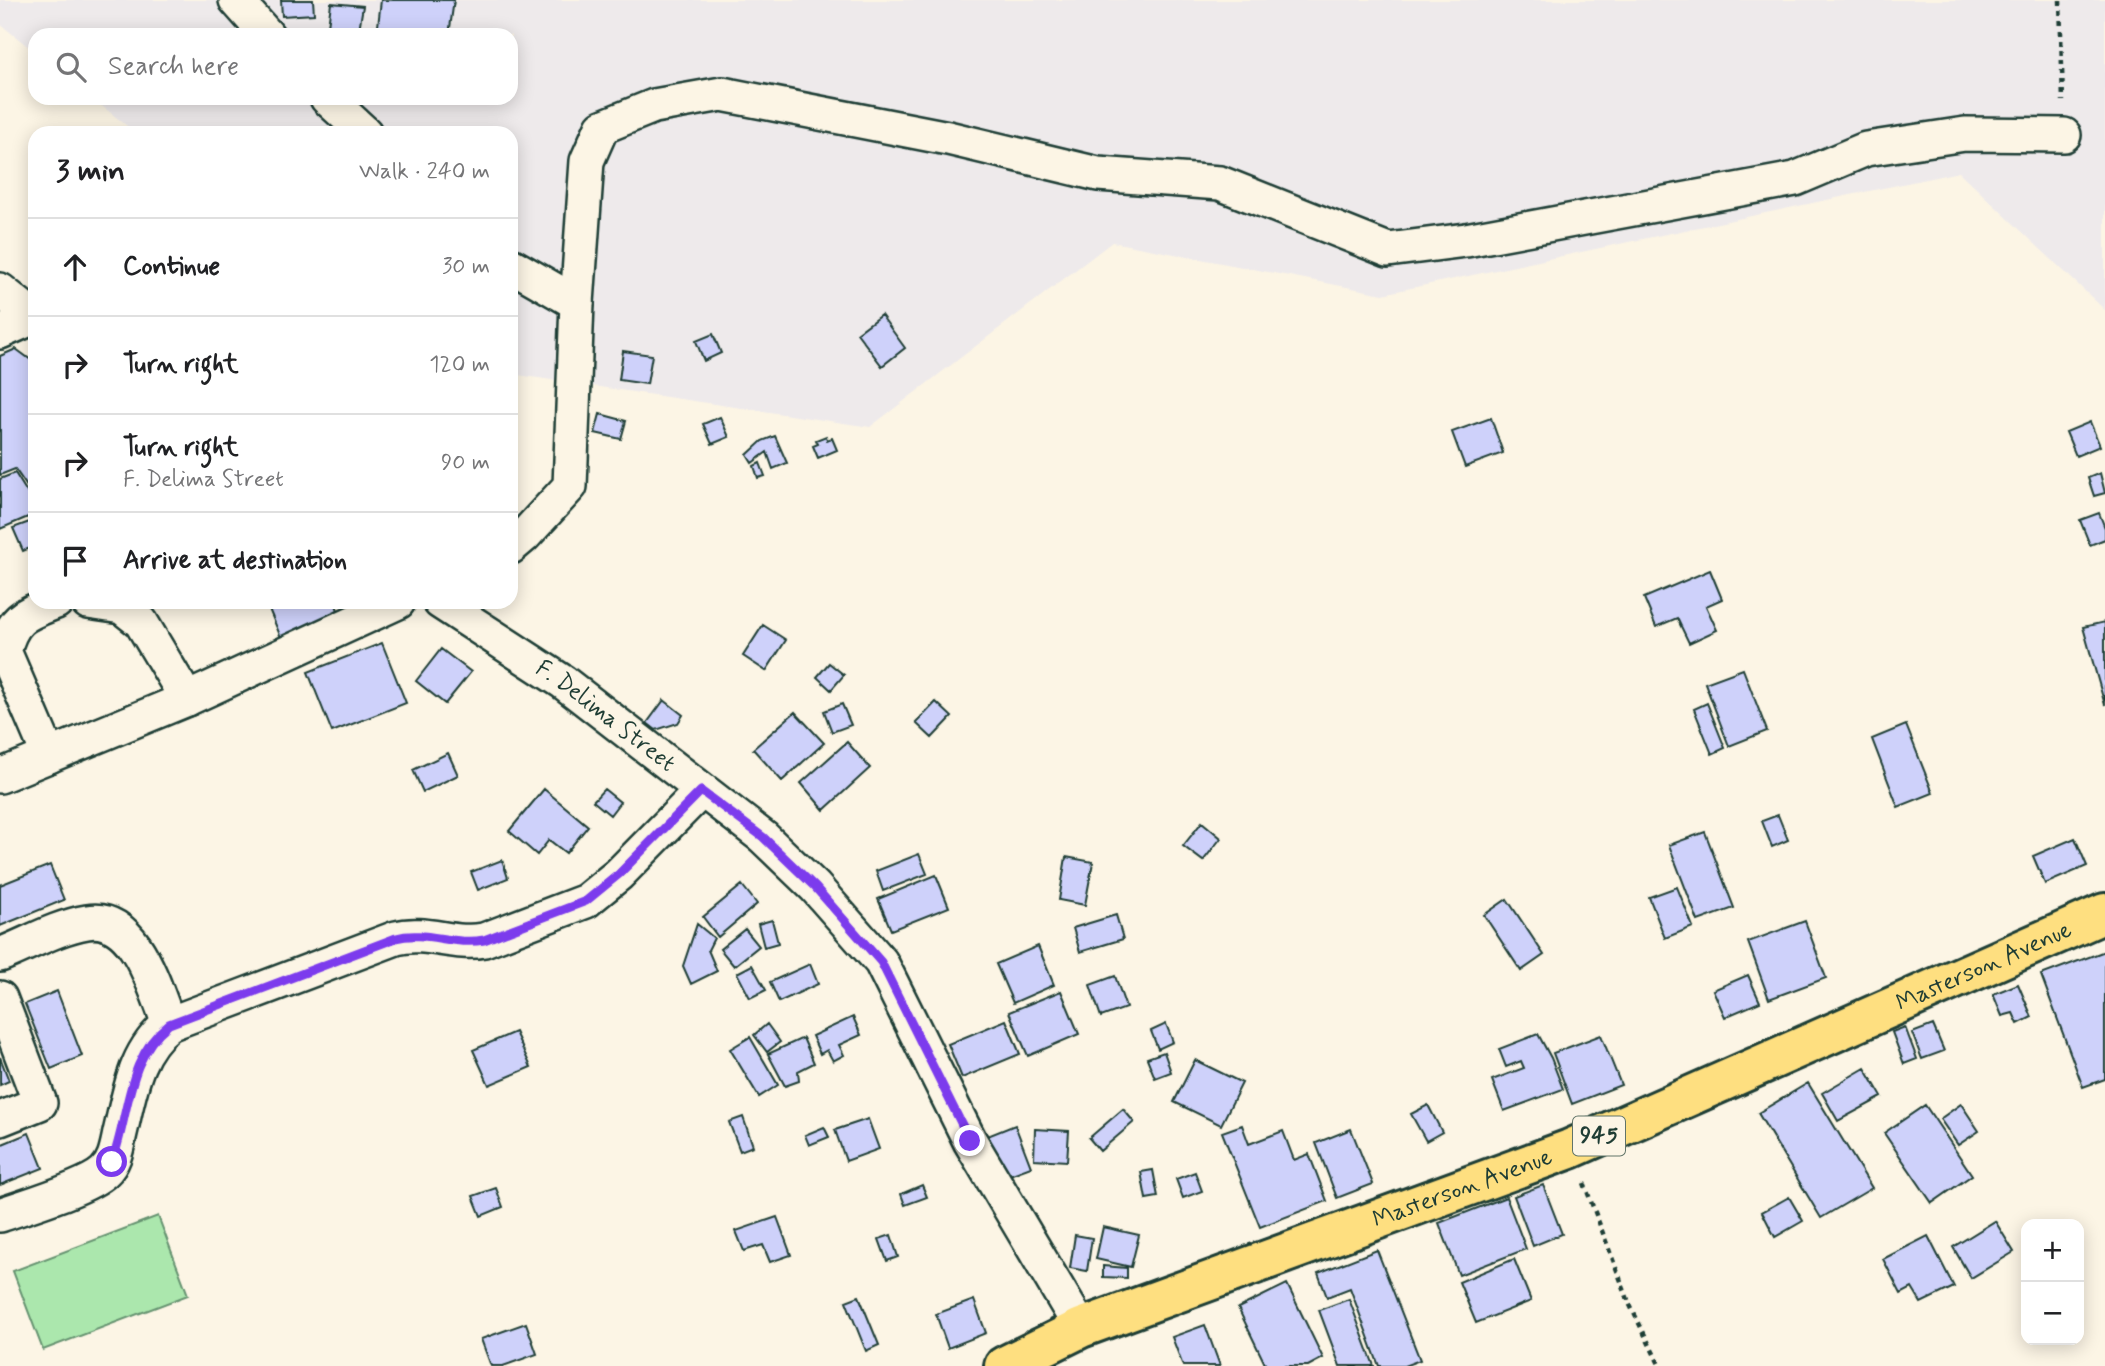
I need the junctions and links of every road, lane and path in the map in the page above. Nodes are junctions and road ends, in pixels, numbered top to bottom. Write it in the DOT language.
graph roads {
  1 [pos="236,0"];
  2 [pos="2060,0"];
  3 [pos="261,28"];
  4 [pos="335,105"];
  5 [pos="357,126"];
  6 [pos="2064,135"];
  7 [pos="518,269"];
  8 [pos="0,290"];
  9 [pos="577,303"];
  10 [pos="28,312"];
  11 [pos="28,320"];
  12 [pos="0,332"];
  13 [pos="518,541"];
  14 [pos="38,609"];
  15 [pos="125,609"];
  16 [pos="383,609"];
  17 [pos="451,609"];
  18 [pos="187,699"];
  19 [pos="49,756"];
  20 [pos="0,776"];
  21 [pos="701,791"];
  22 [pos="2105,913"];
  23 [pos="0,955"];
  24 [pos="0,998"];
  25 [pos="169,1024"];
  26 [pos="0,1119"];
  27 [pos="1570,1149"];
  28 [pos="0,1215"];
  29 [pos="1081,1328"];
  30 [pos="1004,1366"];
  31 [pos="1660,1366"];
  1 -- 3 [label="street"];
  2 -- 6 [label="path"];
  4 -- 5 [label="street"];
  6 -- 9 [label="street"];
  7 -- 9 [label="street"];
  8 -- 10 [label="street"];
  9 -- 13 [label="street"];
  11 -- 12 [label="street"];
  14 -- 19 [label="street"];
  15 -- 18 [label="street"];
  16 -- 18 [label="street"];
  17 -- 21 [label="street, F. Delima Street"];
  18 -- 19 [label="street"];
  19 -- 20 [label="street"];
  21 -- 25 [label="street"];
  21 -- 29 [label="street, F. Delima Street"];
  22 -- 27 [label="main road, Masterson Avenue / 945"];
  23 -- 25 [label="street"];
  24 -- 26 [label="street"];
  25 -- 28 [label="street"];
  27 -- 29 [label="main road, Masterson Avenue / 945"];
  27 -- 31 [label="path"];
  29 -- 30 [label="main road, 945"];
}
